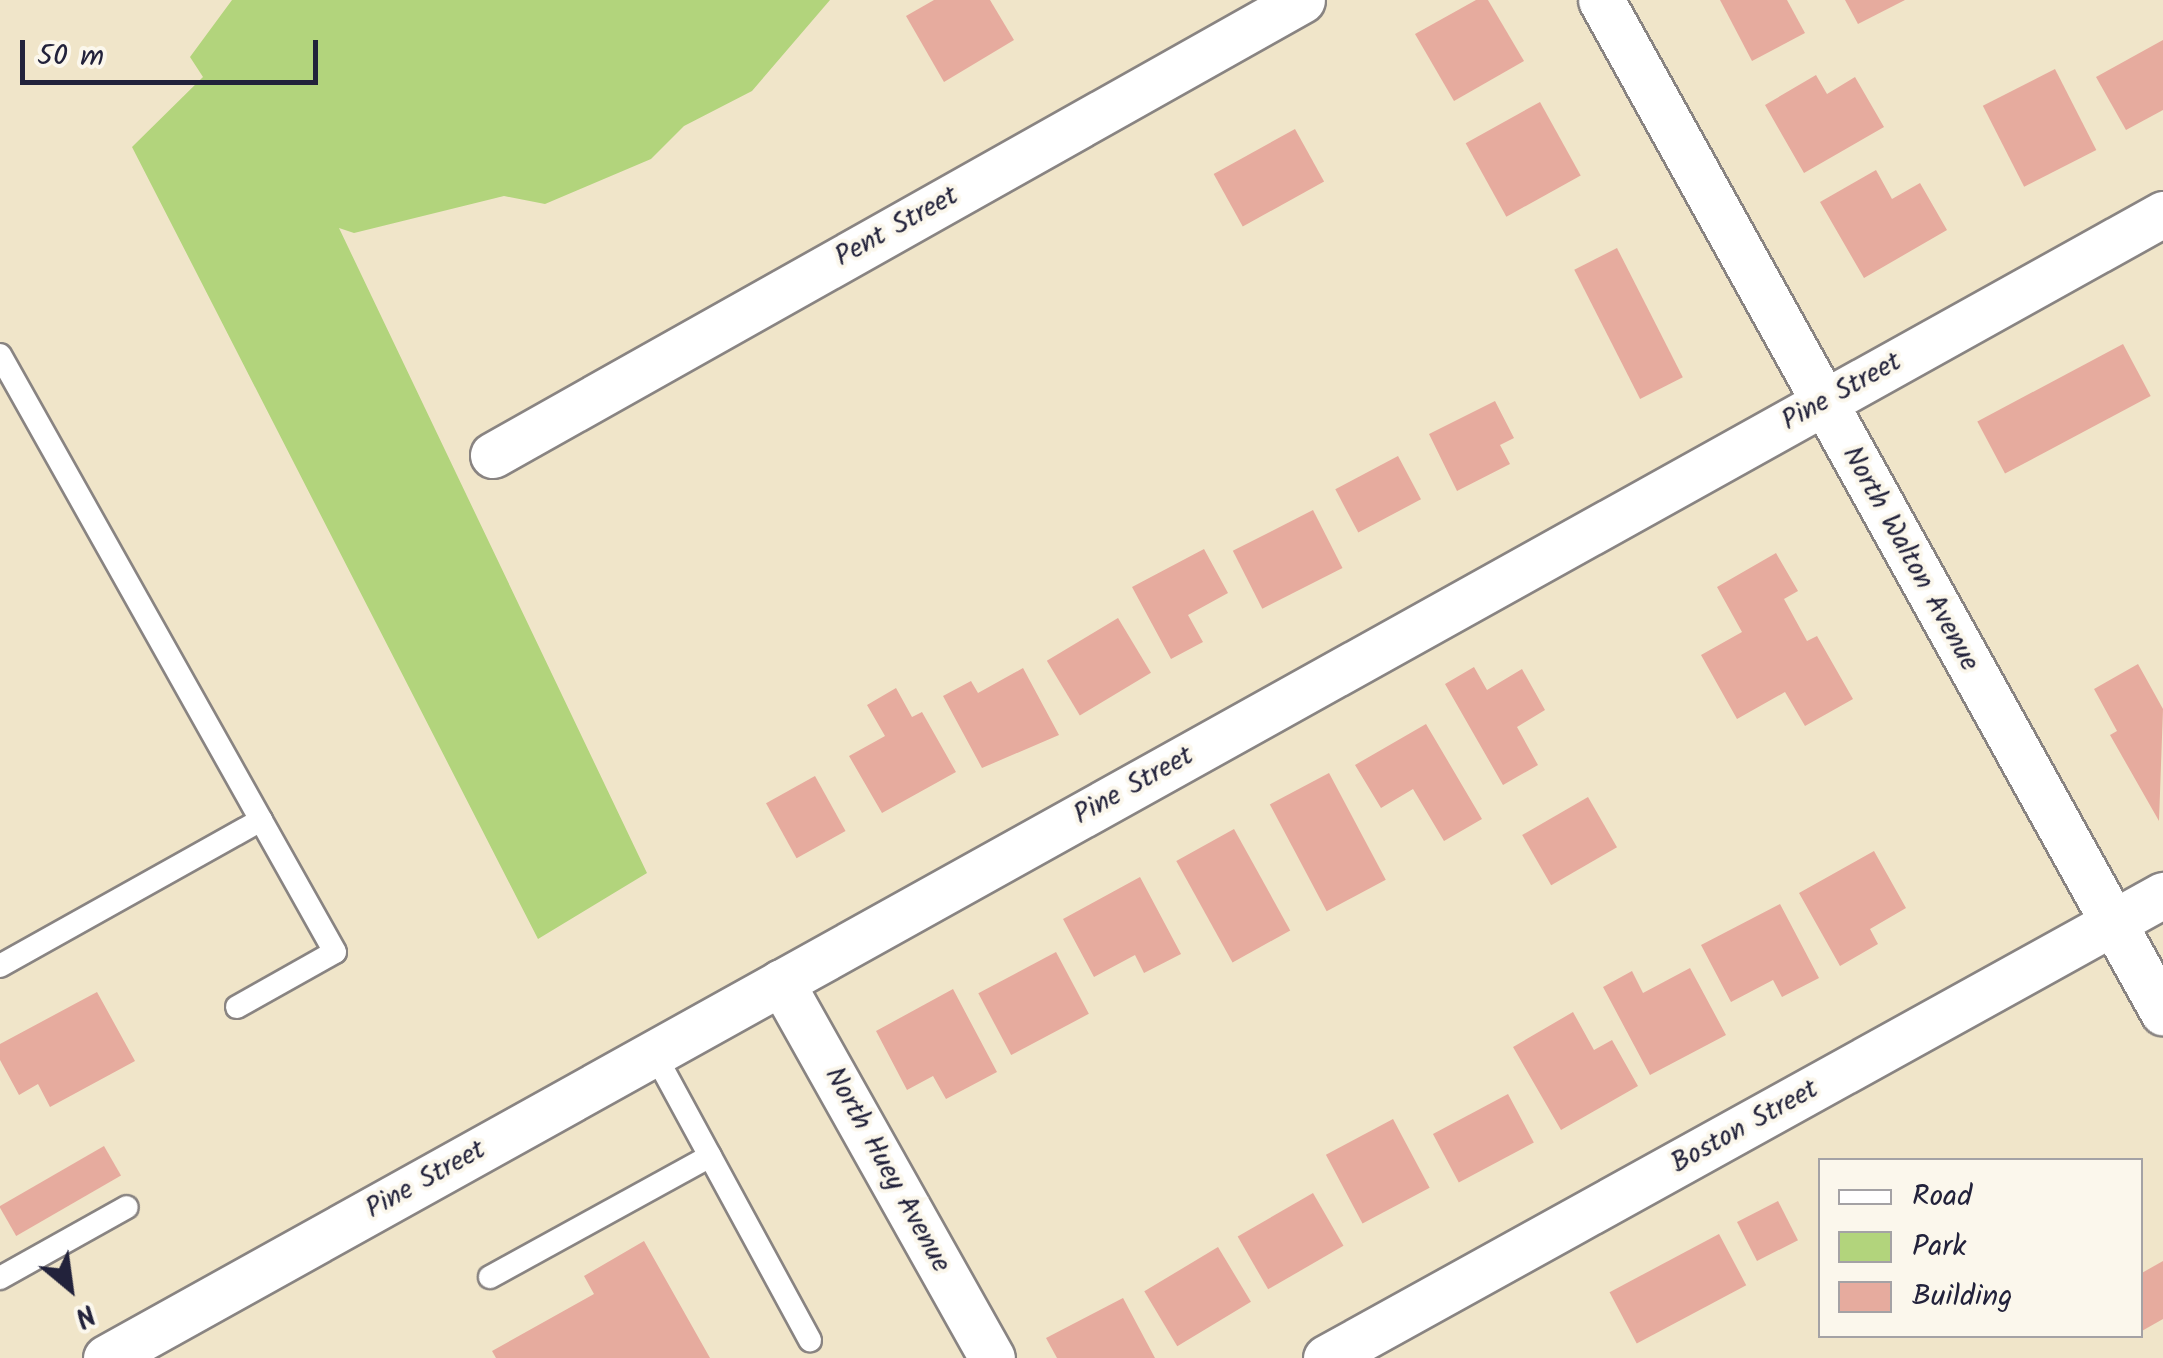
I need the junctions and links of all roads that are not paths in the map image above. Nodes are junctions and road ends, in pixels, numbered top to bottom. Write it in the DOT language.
graph roads {
  1 [pos="1302,0"];
  2 [pos="1602,0"];
  3 [pos="2163,214"];
  4 [pos="0,355"];
  5 [pos="1823,403"];
  6 [pos="492,454"];
  7 [pos="261,820"];
  8 [pos="2163,896"];
  9 [pos="2114,923"];
  10 [pos="0,966"];
  11 [pos="781,982"];
  12 [pos="237,1007"];
  13 [pos="2163,1012"];
  14 [pos="654,1053"];
  15 [pos="710,1156"];
  16 [pos="127,1207"];
  17 [pos="490,1277"];
  18 [pos="0,1278"];
  19 [pos="810,1340"];
  20 [pos="106,1358"];
  21 [pos="992,1358"];
  22 [pos="1326,1358"];
  1 -- 6 [label="street, Pent Street"];
  2 -- 5 [label="street, North Walton Avenue"];
  3 -- 5 [label="street, Pine Street"];
  4 -- 7 [label="lane"];
  5 -- 9 [label="street, North Walton Avenue"];
  5 -- 11 [label="street, Pine Street"];
  7 -- 10 [label="lane"];
  7 -- 12 [label="lane"];
  8 -- 9 [label="street, Boston Street"];
  9 -- 13 [label="street, North Walton Avenue"];
  9 -- 22 [label="street, Boston Street"];
  11 -- 14 [label="street, Pine Street"];
  11 -- 21 [label="street, North Huey Avenue"];
  14 -- 15 [label="lane"];
  14 -- 20 [label="street, Pine Street"];
  15 -- 17 [label="lane"];
  15 -- 19 [label="lane"];
  16 -- 18 [label="lane"];
}
